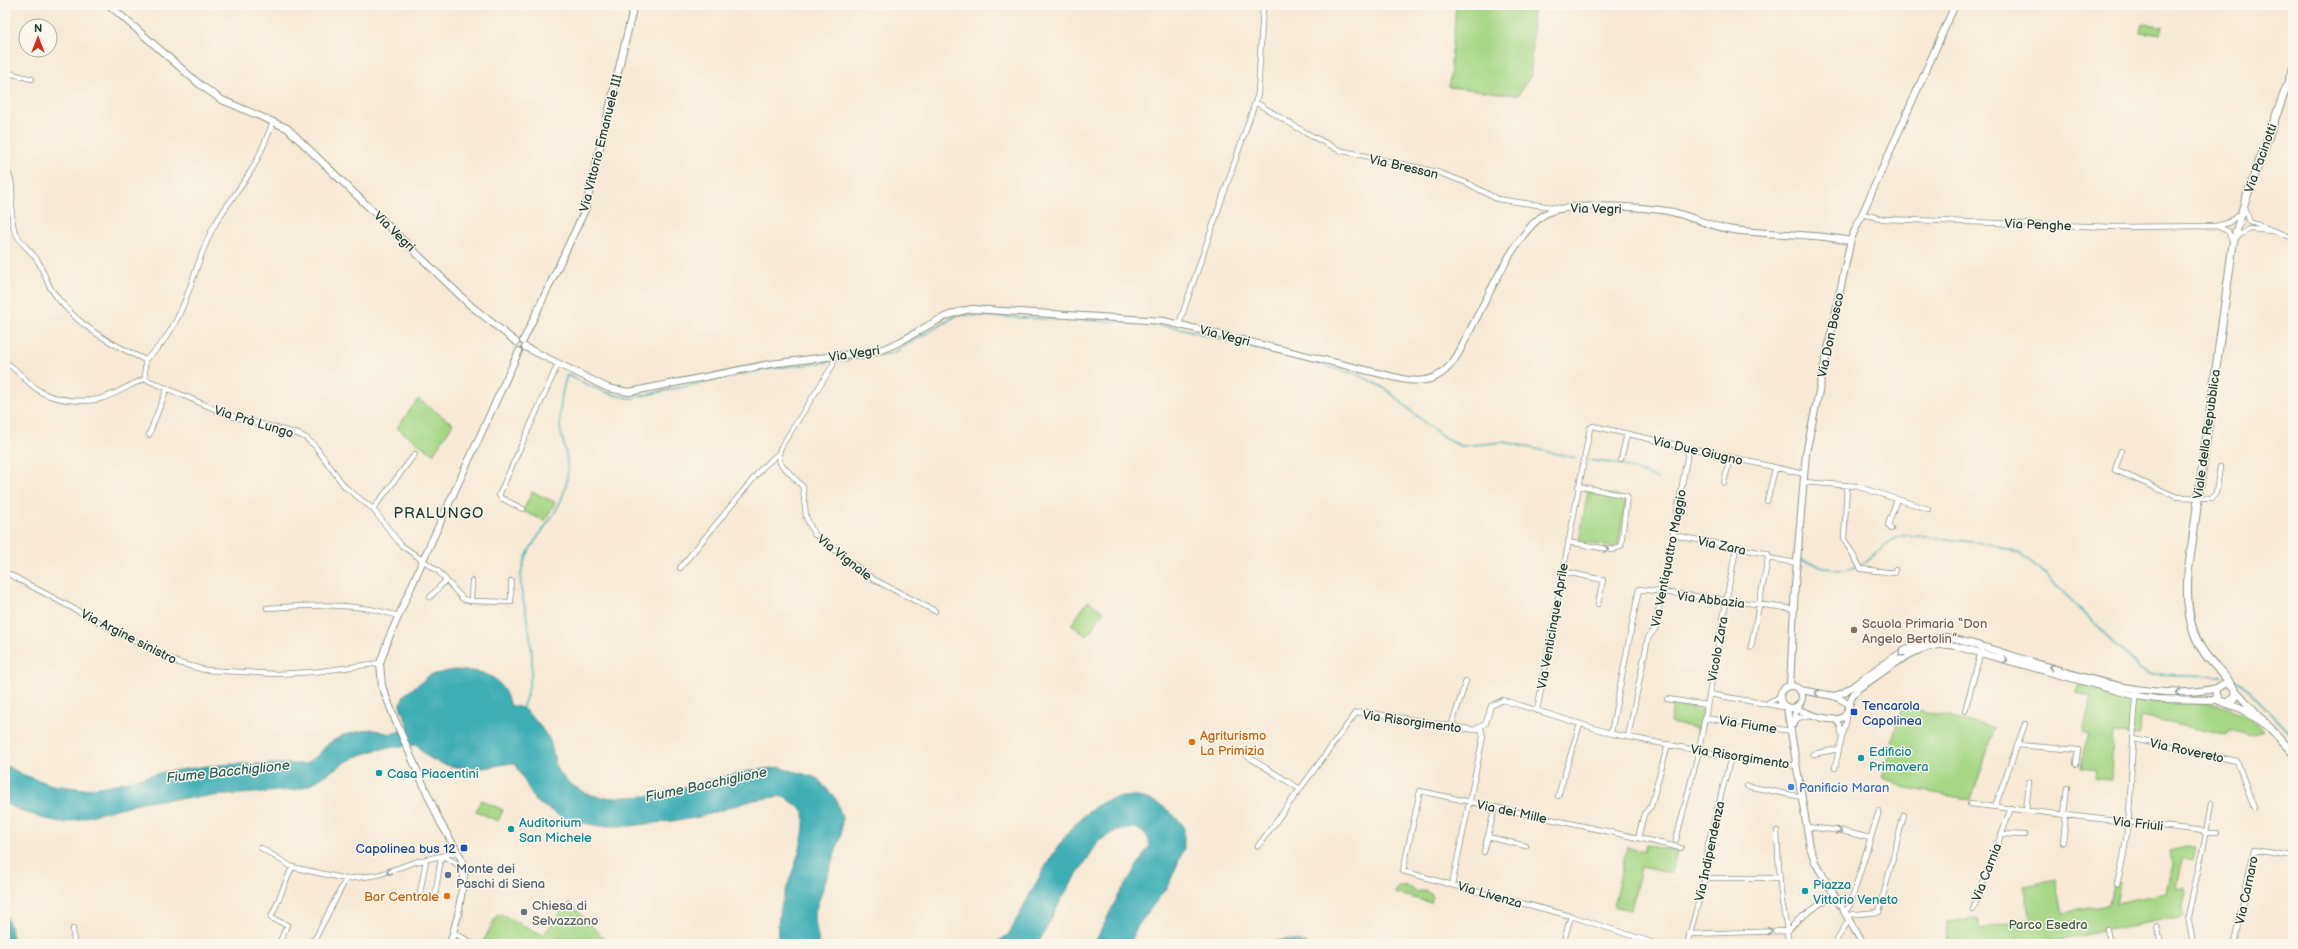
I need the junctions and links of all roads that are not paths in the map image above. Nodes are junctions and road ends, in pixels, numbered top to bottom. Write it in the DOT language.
graph roads {
  1 [pos="109,5"];
  2 [pos="634,5"];
  3 [pos="1263,5"];
  4 [pos="1955,5"];
  5 [pos="2293,69"];
  6 [pos="5,72"];
  7 [pos="32,79"];
  8 [pos="1256,102"];
  9 [pos="273,122"];
  10 [pos="5,167"];
  11 [pos="2245,201"];
  12 [pos="1559,208"];
  13 [pos="2241,213"];
  14 [pos="1861,214"];
  15 [pos="2216,226"];
  16 [pos="2272,231"];
  17 [pos="2293,238"];
  18 [pos="1850,241"];
  19 [pos="2233,244"];
  20 [pos="1179,324"];
  21 [pos="516,342"];
  22 [pos="524,344"];
  23 [pos="519,350"];
  24 [pos="834,357"];
  25 [pos="145,360"];
  26 [pos="5,362"];
  27 [pos="558,364"];
  28 [pos="145,379"];
  29 [pos="167,388"];
  30 [pos="1593,426"];
  31 [pos="1627,434"];
  32 [pos="149,435"];
  33 [pos="1689,448"];
  34 [pos="2120,451"];
  35 [pos="778,453"];
  36 [pos="415,454"];
  37 [pos="1730,458"];
  38 [pos="1621,459"];
  39 [pos="2220,467"];
  40 [pos="1775,469"];
  41 [pos="1804,474"];
  42 [pos="1803,482"];
  43 [pos="1724,484"];
  44 [pos="1578,486"];
  45 [pos="1847,486"];
  46 [pos="1897,499"];
  47 [pos="2198,499"];
  48 [pos="1767,501"];
  49 [pos="373,509"];
  50 [pos="523,509"];
  51 [pos="1928,509"];
  52 [pos="1891,529"];
  53 [pos="1673,535"];
  54 [pos="1568,542"];
  55 [pos="1736,548"];
  56 [pos="1768,558"];
  57 [pos="423,560"];
  58 [pos="1797,563"];
  59 [pos="680,568"];
  60 [pos="1896,570"];
  61 [pos="1562,571"];
  62 [pos="5,572"];
  63 [pos="446,580"];
  64 [pos="472,581"];
  65 [pos="511,581"];
  66 [pos="1662,593"];
  67 [pos="430,598"];
  68 [pos="1726,600"];
  69 [pos="471,601"];
  70 [pos="1598,604"];
  71 [pos="1759,605"];
  72 [pos="267,608"];
  73 [pos="1794,609"];
  74 [pos="935,612"];
  75 [pos="398,616"];
  76 [pos="1751,646"];
  77 [pos="1981,650"];
  78 [pos="380,666"];
  79 [pos="2220,675"];
  80 [pos="1466,681"];
  81 [pos="1790,686"];
  82 [pos="2217,687"];
  83 [pos="2232,687"];
  84 [pos="1800,690"];
  85 [pos="2137,693"];
  86 [pos="1709,694"];
  87 [pos="1834,696"];
  88 [pos="1780,697"];
  89 [pos="1668,699"];
  90 [pos="2218,700"];
  91 [pos="1768,702"];
  92 [pos="1848,703"];
  93 [pos="2226,703"];
  94 [pos="1708,705"];
  95 [pos="1786,707"];
  96 [pos="1796,708"];
  97 [pos="1537,710"];
  98 [pos="1965,711"];
  99 [pos="1846,714"];
  100 [pos="1810,715"];
  101 [pos="1705,718"];
  102 [pos="1836,720"];
  103 [pos="1580,724"];
  104 [pos="2024,724"];
  105 [pos="2267,726"];
  106 [pos="1451,727"];
  107 [pos="1481,728"];
  108 [pos="1792,730"];
  109 [pos="1611,733"];
  110 [pos="1628,737"];
  111 [pos="1842,737"];
  112 [pos="2134,739"];
  113 [pos="1668,744"];
  114 [pos="2018,745"];
  115 [pos="1840,749"];
  116 [pos="1699,750"];
  117 [pos="1242,753"];
  118 [pos="2293,753"];
  119 [pos="1813,754"];
  120 [pos="1731,757"];
  121 [pos="2076,764"];
  122 [pos="1798,766"];
  123 [pos="1835,768"];
  124 [pos="2029,782"];
  125 [pos="1747,786"];
  126 [pos="2067,787"];
  127 [pos="1300,789"];
  128 [pos="1558,796"];
  129 [pos="1802,797"];
  130 [pos="1470,802"];
  131 [pos="2211,803"];
  132 [pos="1970,804"];
  133 [pos="1495,807"];
  134 [pos="1995,807"];
  135 [pos="2011,808"];
  136 [pos="2254,808"];
  137 [pos="2026,810"];
  138 [pos="1878,811"];
  139 [pos="2065,814"];
  140 [pos="1904,815"];
  141 [pos="2130,822"];
  142 [pos="1807,827"];
  143 [pos="1777,831"];
  144 [pos="2217,833"];
  145 [pos="2001,834"];
  146 [pos="2206,834"];
  147 [pos="2024,835"];
  148 [pos="1488,837"];
  149 [pos="1638,838"];
  150 [pos="1870,838"];
  151 [pos="1676,840"];
  152 [pos="2063,842"];
  153 [pos="1258,846"];
  154 [pos="1526,846"];
  155 [pos="261,848"];
  156 [pos="1681,848"];
  157 [pos="458,852"];
  158 [pos="1484,852"];
  159 [pos="2293,856"];
  160 [pos="442,857"];
  161 [pos="426,860"];
  162 [pos="451,860"];
  163 [pos="462,860"];
  164 [pos="292,867"];
  165 [pos="465,875"];
  166 [pos="1705,878"];
  167 [pos="1779,878"];
  168 [pos="346,879"];
  169 [pos="2117,884"];
  170 [pos="1452,885"];
  171 [pos="1834,894"];
  172 [pos="435,896"];
  173 [pos="419,899"];
  174 [pos="1973,910"];
  175 [pos="1571,916"];
  176 [pos="1847,916"];
  177 [pos="2157,926"];
  178 [pos="73,929"];
  179 [pos="1854,929"];
  180 [pos="1844,930"];
  181 [pos="2107,930"];
  182 [pos="1788,931"];
  183 [pos="454,933"];
  184 [pos="1690,934"];
  185 [pos="74,944"];
  186 [pos="279,944"];
  187 [pos="304,944"];
  188 [pos="450,944"];
  189 [pos="474,944"];
  190 [pos="1563,944"];
  191 [pos="1658,944"];
  192 [pos="1687,944"];
  193 [pos="1788,944"];
  194 [pos="1834,944"];
  195 [pos="1863,944"];
  196 [pos="2110,944"];
  197 [pos="2161,944"];
  198 [pos="2194,944"];
  199 [pos="2234,944"];
  1 -- 9 [label="street, Via Vegri"];
  2 -- 22 [label="street, Via Vittorio Emanuele III"];
  3 -- 8 [label="street"];
  4 -- 14 [label="street, Via Don Bosco"];
  5 -- 11 [label="main road, Via Pacinotti"];
  6 -- 7 [label="street"];
  8 -- 12 [label="street, Via Bressan"];
  8 -- 20 [label="street"];
  9 -- 21 [label="street, Via Vegri"];
  9 -- 25 [label="street"];
  10 -- 25 [label="street"];
  11 -- 13 [label="main road, Viale della Repubblica"];
  11 -- 16 [label="street"];
  12 -- 18 [label="street, Via Vegri"];
  12 -- 20 [label="street, Via Vegri"];
  13 -- 15 [label="street, Via Penghe"];
  13 -- 19 [label="main road, Viale della Repubblica"];
  14 -- 15 [label="street, Via Penghe"];
  14 -- 18 [label="street, Via Don Bosco"];
  15 -- 19 [label="street"];
  16 -- 17 [label="street"];
  16 -- 19 [label="street"];
  18 -- 41 [label="street, Via Don Bosco"];
  19 -- 47 [label="main road, Viale della Repubblica"];
  20 -- 24 [label="street, Via Vegri"];
  21 -- 22 [label="street"];
  21 -- 23 [label="street"];
  22 -- 23 [label="street"];
  22 -- 27 [label="street, Via Vegri"];
  23 -- 57 [label="street"];
  24 -- 27 [label="street, Via Vegri"];
  24 -- 35 [label="street"];
  25 -- 28 [label="street"];
  26 -- 28 [label="street"];
  27 -- 50 [label="street"];
  28 -- 29 [label="street, Via Prà Lungo"];
  29 -- 32 [label="street"];
  29 -- 49 [label="street, Via Prà Lungo"];
  30 -- 31 [label="street, Via Due Giugno"];
  30 -- 44 [label="street, Via Venticinque Aprile"];
  31 -- 33 [label="street, Via Due Giugno"];
  31 -- 38 [label="street"];
  33 -- 37 [label="street, Via Due Giugno"];
  33 -- 53 [label="street, Via Ventiquattro Maggio"];
  34 -- 47 [label="street"];
  35 -- 59 [label="street"];
  35 -- 74 [label="street, Via Vignale"];
  36 -- 49 [label="street"];
  37 -- 40 [label="street, Via Due Giugno"];
  37 -- 43 [label="street"];
  39 -- 47 [label="street"];
  40 -- 41 [label="street, Via Due Giugno"];
  40 -- 48 [label="street"];
  41 -- 42 [label="street, Via Don Bosco"];
  42 -- 45 [label="street"];
  42 -- 58 [label="street, Via Don Bosco"];
  44 -- 54 [label="street, Via Venticinque Aprile"];
  54 -- 44 [label="street, one-way"];
  45 -- 46 [label="street"];
  45 -- 60 [label="street"];
  46 -- 51 [label="street"];
  46 -- 52 [label="street"];
  47 -- 79 [label="main road, Viale della Repubblica"];
  49 -- 57 [label="street, Via Prà Lungo"];
  53 -- 55 [label="street, Via Zara"];
  53 -- 66 [label="street, Via Ventiquattro Maggio"];
  54 -- 61 [label="street, Via Venticinque Aprile"];
  55 -- 56 [label="street, Via Zara"];
  55 -- 68 [label="street, Vicolo Zara"];
  56 -- 58 [label="street, Via Zara"];
  56 -- 71 [label="street"];
  57 -- 63 [label="street, Via Prà Lungo"];
  57 -- 75 [label="street"];
  58 -- 73 [label="street, Via Don Bosco"];
  61 -- 70 [label="street"];
  61 -- 97 [label="street, Via Venticinque Aprile"];
  62 -- 78 [label="street, Via Argine sinistro"];
  63 -- 67 [label="street"];
  63 -- 69 [label="street, Via Prà Lungo"];
  64 -- 69 [label="street"];
  65 -- 69 [label="street"];
  66 -- 68 [label="street, Via Abbazia"];
  66 -- 109 [label="street, Via Abbazia"];
  66 -- 110 [label="street, Via Ventiquattro Maggio"];
  68 -- 71 [label="street, Via Abbazia"];
  68 -- 86 [label="street, Vicolo Zara"];
  71 -- 73 [label="street, Via Abbazia"];
  71 -- 76 [label="street, Via Abbazia"];
  72 -- 75 [label="street"];
  73 -- 81 [label="street, Via Don Bosco"];
  75 -- 78 [label="street"];
  77 -- 85 [label="street, Viale della Repubblica"];
  77 -- 87 [label="street, Viale della Repubblica, one-way"];
  77 -- 92 [label="street, Viale della Repubblica"];
  77 -- 98 [label="street"];
  78 -- 157 [label="street"];
  79 -- 82 [label="main road, Viale della Repubblica"];
  79 -- 83 [label="main road, Viale della Repubblica"];
  80 -- 106 [label="street"];
  81 -- 84 [label="street"];
  81 -- 88 [label="street"];
  82 -- 83 [label="main road, Viale della Repubblica"];
  82 -- 85 [label="street, Viale della Repubblica, one-way"];
  82 -- 90 [label="main road, Viale della Repubblica"];
  83 -- 93 [label="main road"];
  83 -- 105 [label="main road, Viale della Repubblica"];
  87 -- 84 [label="street, one-way"];
  84 -- 96 [label="street"];
  85 -- 90 [label="street, Viale della Repubblica"];
  85 -- 112 [label="street, Via Rovereto"];
  86 -- 91 [label="street, Via Fiume"];
  86 -- 94 [label="street, Vicolo Zara"];
  87 -- 92 [label="street"];
  88 -- 91 [label="street"];
  88 -- 95 [label="street"];
  89 -- 94 [label="street"];
  90 -- 93 [label="main road, Viale della Repubblica"];
  91 -- 95 [label="street, Via Fiume"];
  92 -- 99 [label="street"];
  93 -- 105 [label="main road, Viale della Repubblica"];
  94 -- 101 [label="street, Vicolo Zara"];
  95 -- 96 [label="street"];
  95 -- 108 [label="street"];
  96 -- 100 [label="street"];
  96 -- 108 [label="street"];
  97 -- 103 [label="street, Via Risorgimento"];
  97 -- 107 [label="street, Via Risorgimento"];
  99 -- 102 [label="street"];
  99 -- 111 [label="street"];
  100 -- 102 [label="street"];
  100 -- 108 [label="street"];
  101 -- 108 [label="street, Via Fiume"];
  101 -- 116 [label="street, Vicolo Zara"];
  102 -- 111 [label="street"];
  103 -- 109 [label="street, Via Risorgimento"];
  103 -- 128 [label="street"];
  104 -- 114 [label="street"];
  105 -- 118 [label="main road, Viale della Repubblica"];
  106 -- 107 [label="street, Via Risorgimento"];
  106 -- 127 [label="street, Via Risorgimento"];
  107 -- 130 [label="street, Via Livenza"];
  108 -- 122 [label="street"];
  109 -- 110 [label="street, Via Risorgimento"];
  110 -- 113 [label="street, Via Risorgimento"];
  111 -- 115 [label="street"];
  112 -- 136 [label="street, Via Rovereto"];
  112 -- 141 [label="street, Via Rovereto"];
  113 -- 116 [label="street, Via Risorgimento"];
  113 -- 149 [label="street"];
  114 -- 121 [label="street"];
  114 -- 134 [label="street"];
  115 -- 119 [label="street"];
  115 -- 123 [label="street"];
  116 -- 120 [label="street, Via Risorgimento"];
  116 -- 151 [label="street, Vicolo Zara"];
  117 -- 127 [label="street"];
  120 -- 122 [label="street, Via Risorgimento"];
  120 -- 166 [label="street, Via Indipendenza"];
  122 -- 129 [label="street"];
  124 -- 137 [label="street"];
  125 -- 129 [label="street"];
  126 -- 139 [label="street"];
  127 -- 153 [label="street, Via Risorgimento"];
  129 -- 142 [label="street"];
  130 -- 133 [label="street, Via dei Mille"];
  130 -- 170 [label="street, Via Livenza"];
  130 -- 170 [label="street, Via dei Mille"];
  131 -- 146 [label="street"];
  132 -- 134 [label="street, Via Friuli"];
  133 -- 148 [label="street"];
  133 -- 149 [label="street, Via dei Mille"];
  134 -- 135 [label="street, Via Friuli"];
  135 -- 137 [label="street, Via Friuli"];
  135 -- 145 [label="street, Via Carnia"];
  137 -- 139 [label="street, Via Friuli"];
  138 -- 150 [label="street"];
  139 -- 141 [label="street, Via Friuli"];
  139 -- 152 [label="street"];
  140 -- 176 [label="street"];
  141 -- 146 [label="street, Via Friuli"];
  141 -- 169 [label="street, Via Rovereto"];
  142 -- 150 [label="street, one-way"];
  142 -- 171 [label="street"];
  143 -- 167 [label="street"];
  144 -- 146 [label="street, Via Friuli"];
  145 -- 147 [label="street, Via Carnia"];
  145 -- 174 [label="street, Via Carnia"];
  146 -- 198 [label="street"];
  148 -- 154 [label="street"];
  148 -- 158 [label="street"];
  149 -- 156 [label="street, Via dei Mille"];
  150 -- 176 [label="street"];
  155 -- 164 [label="street"];
  157 -- 160 [label="street"];
  157 -- 163 [label="street"];
  159 -- 199 [label="street, Via Carnaro"];
  160 -- 161 [label="street"];
  160 -- 162 [label="street"];
  160 -- 172 [label="street"];
  161 -- 168 [label="street, one-way"];
  161 -- 173 [label="street"];
  162 -- 163 [label="street"];
  162 -- 165 [label="street"];
  163 -- 165 [label="street"];
  164 -- 168 [label="street"];
  164 -- 186 [label="street"];
  165 -- 183 [label="street"];
  166 -- 167 [label="street"];
  166 -- 184 [label="street, Via Indipendenza"];
  167 -- 182 [label="street"];
  168 -- 187 [label="street"];
  170 -- 175 [label="street, Via Livenza"];
  171 -- 176 [label="street"];
  171 -- 182 [label="street"];
  175 -- 190 [label="street"];
  175 -- 191 [label="street, Via Livenza"];
  176 -- 179 [label="street"];
  176 -- 180 [label="street"];
  177 -- 197 [label="street"];
  178 -- 185 [label="street"];
  179 -- 180 [label="street"];
  179 -- 195 [label="street"];
  180 -- 194 [label="street"];
  181 -- 196 [label="street"];
  184 -- 182 [label="street, one-way"];
  182 -- 193 [label="street"];
  183 -- 188 [label="street"];
  183 -- 189 [label="street"];
  184 -- 192 [label="street, Via Indipendenza"];
}
